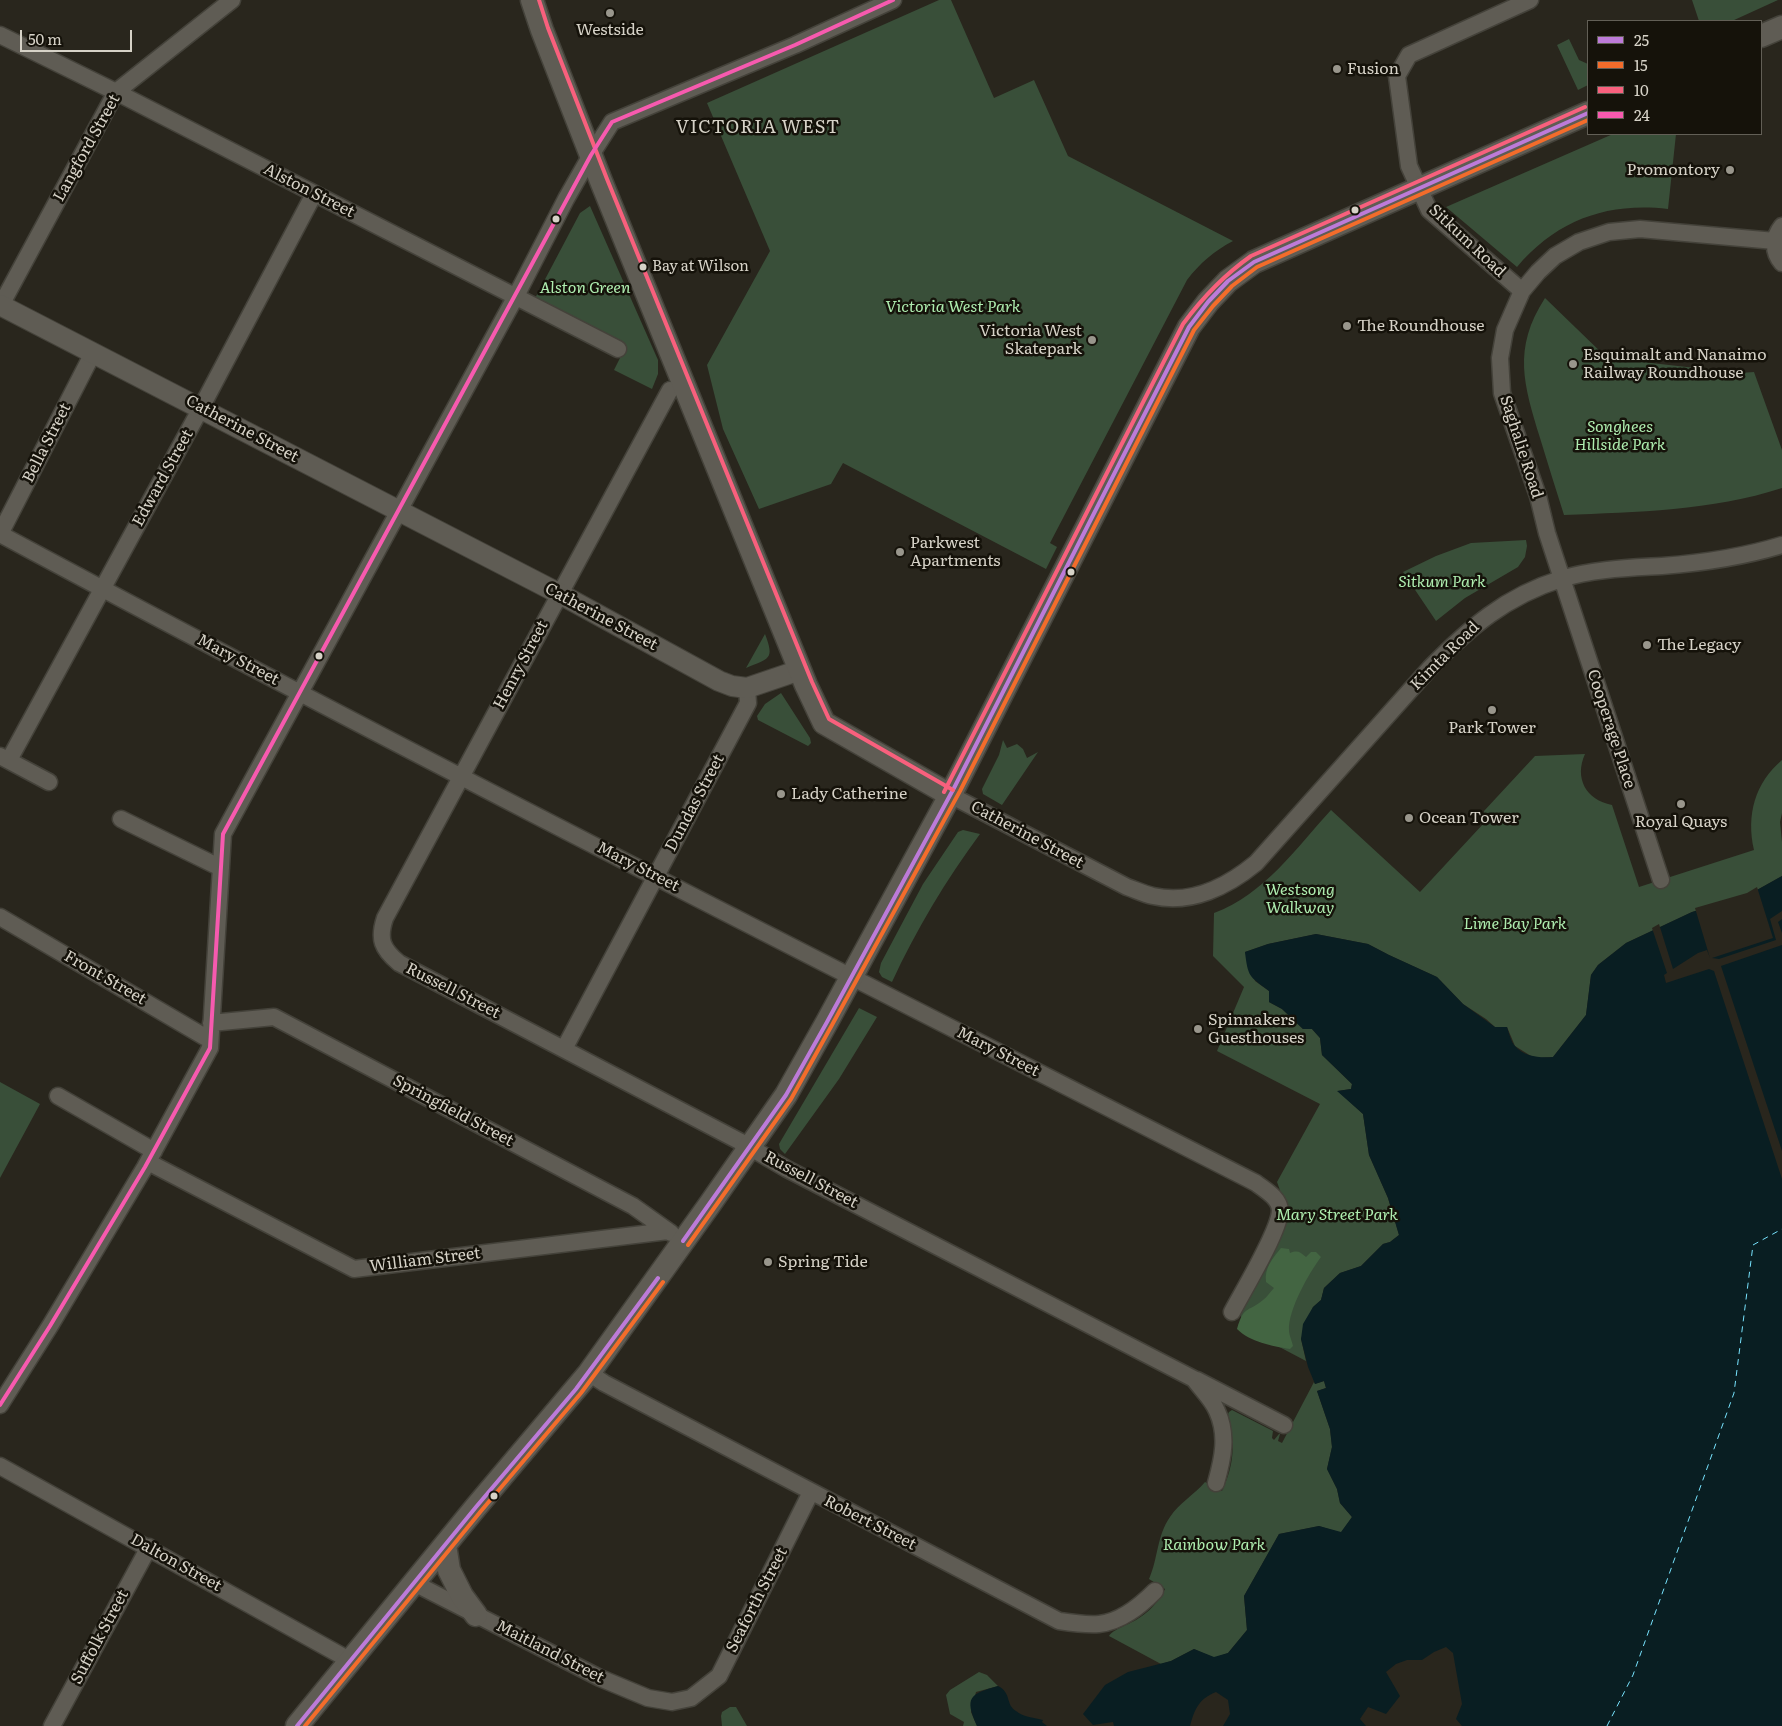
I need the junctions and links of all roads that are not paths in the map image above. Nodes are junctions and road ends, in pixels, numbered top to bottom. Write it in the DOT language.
graph roads {
  1 [pos="232,0"];
  2 [pos="532,0"];
  3 [pos="892,0"];
  4 [pos="1530,0"];
  5 [pos="1782,27"];
  6 [pos="0,35"];
  7 [pos="1762,36"];
  8 [pos="116,92"];
  9 [pos="1587,113"];
  10 [pos="591,155"];
  11 [pos="1419,188"];
  12 [pos="314,194"];
  13 [pos="1782,226"];
  14 [pos="1775,242"];
  15 [pos="1782,263"];
  16 [pos="1522,291"];
  17 [pos="516,296"];
  18 [pos="0,306"];
  19 [pos="618,349"];
  20 [pos="93,353"];
  21 [pos="670,390"];
  22 [pos="201,408"];
  23 [pos="398,511"];
  24 [pos="0,534"];
  25 [pos="1782,546"];
  26 [pos="1562,579"];
  27 [pos="102,589"];
  28 [pos="560,594"];
  29 [pos="800,670"];
  30 [pos="747,688"];
  31 [pos="300,693"];
  32 [pos="5,758"];
  33 [pos="462,776"];
  34 [pos="49,782"];
  35 [pos="950,795"];
  36 [pos="121,819"];
  37 [pos="222,868"];
  38 [pos="656,876"];
  39 [pos="1661,880"];
  40 [pos="1180,898"];
  41 [pos="0,917"];
  42 [pos="382,944"];
  43 [pos="852,977"];
  44 [pos="211,1032"];
  45 [pos="564,1048"];
  46 [pos="58,1096"];
  47 [pos="750,1147"];
  48 [pos="151,1157"];
  49 [pos="676,1236"];
  50 [pos="1232,1312"];
  51 [pos="589,1373"];
  52 [pos="1194,1379"];
  53 [pos="0,1405"];
  54 [pos="1284,1425"];
  55 [pos="0,1466"];
  56 [pos="1216,1483"];
  57 [pos="811,1492"];
  58 [pos="445,1545"];
  59 [pos="148,1547"];
  60 [pos="414,1583"];
  61 [pos="1155,1591"];
  62 [pos="476,1615"];
  63 [pos="351,1661"];
  64 [pos="691,1698"];
  65 [pos="52,1726"];
  66 [pos="297,1726"];
  1 -- 8 [label="street, Langford Street"];
  2 -- 10 [label="main road, Catherine Street"];
  3 -- 10 [label="street"];
  4 -- 11 [label="street, Sitkum Road"];
  5 -- 7 [label="main road"];
  6 -- 8 [label="street, Alston Street"];
  8 -- 12 [label="street, Alston Street"];
  8 -- 18 [label="street, Langford Street"];
  9 -- 11 [label="main road"];
  10 -- 17 [label="street"];
  10 -- 29 [label="main road, Catherine Street"];
  11 -- 16 [label="street, Sitkum Road"];
  11 -- 35 [label="main road"];
  12 -- 17 [label="street, Alston Street"];
  12 -- 22 [label="street, Edward Street"];
  13 -- 14 [label="street"];
  14 -- 15 [label="street"];
  14 -- 16 [label="street, Saghalie Road"];
  16 -- 26 [label="street, Saghalie Road"];
  17 -- 19 [label="street, Alston Street"];
  17 -- 23 [label="street"];
  18 -- 20 [label="street, Catherine Street"];
  20 -- 22 [label="street, Catherine Street"];
  20 -- 24 [label="street, Bella Street"];
  21 -- 28 [label="street, Henry Street"];
  22 -- 23 [label="street, Catherine Street"];
  22 -- 27 [label="street, Edward Street"];
  23 -- 28 [label="street, Catherine Street"];
  23 -- 31 [label="street"];
  24 -- 27 [label="street, Mary Street"];
  25 -- 26 [label="street, Kimta Road"];
  26 -- 39 [label="street, Cooperage Place"];
  26 -- 40 [label="street, Kimta Road"];
  27 -- 31 [label="street, Mary Street"];
  27 -- 32 [label="street, Edward Street"];
  28 -- 30 [label="street, Catherine Street"];
  28 -- 33 [label="street, Henry Street"];
  29 -- 30 [label="street"];
  29 -- 35 [label="main road, Catherine Street"];
  30 -- 38 [label="street, Dundas Street"];
  31 -- 33 [label="street, Mary Street"];
  31 -- 37 [label="street"];
  32 -- 34 [label="street"];
  33 -- 38 [label="street, Mary Street"];
  33 -- 42 [label="street, Henry Street"];
  35 -- 40 [label="street, Catherine Street"];
  35 -- 43 [label="main road"];
  36 -- 37 [label="street"];
  37 -- 44 [label="street"];
  38 -- 43 [label="street, Mary Street"];
  38 -- 45 [label="street, Dundas Street"];
  41 -- 44 [label="street, Front Street"];
  42 -- 45 [label="street, Russell Street"];
  43 -- 47 [label="main road"];
  43 -- 50 [label="street, Mary Street"];
  44 -- 48 [label="street"];
  44 -- 49 [label="street, Springfield Street"];
  45 -- 47 [label="street, Russell Street"];
  46 -- 48 [label="street, William Street"];
  47 -- 49 [label="main road"];
  47 -- 52 [label="street, Russell Street"];
  48 -- 49 [label="street, William Street"];
  48 -- 53 [label="street"];
  49 -- 51 [label="main road"];
  51 -- 57 [label="street, Robert Street"];
  51 -- 58 [label="main road"];
  52 -- 54 [label="street, Russell Street"];
  52 -- 56 [label="street, Russell Street"];
  55 -- 59 [label="street, Dalton Street"];
  57 -- 61 [label="street, Robert Street"];
  57 -- 64 [label="street, Seaforth Street"];
  58 -- 60 [label="main road"];
  58 -- 62 [label="main road"];
  59 -- 63 [label="street, Dalton Street"];
  59 -- 65 [label="street, Suffolk Street"];
  60 -- 62 [label="street, Maitland Street"];
  60 -- 63 [label="main road"];
  62 -- 64 [label="street, Maitland Street"];
  63 -- 66 [label="main road"];
}
